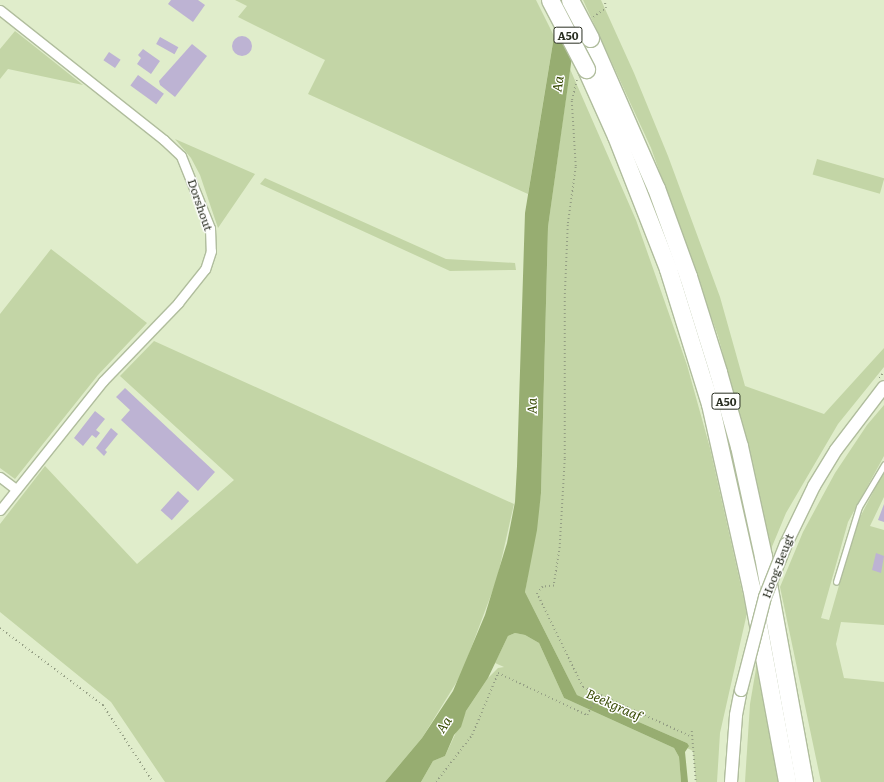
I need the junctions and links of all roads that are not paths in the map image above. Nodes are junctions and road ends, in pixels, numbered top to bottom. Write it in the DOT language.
graph roads {
  1 [pos="550,0"];
  2 [pos="570,0"];
  3 [pos="0,10"];
  4 [pos="884,387"];
  5 [pos="884,465"];
  6 [pos="0,477"];
  7 [pos="16,489"];
  8 [pos="0,510"];
  9 [pos="836,582"];
  10 [pos="731,782"];
  11 [pos="787,782"];
  12 [pos="804,782"];
  1 -- 11 [label="highway, A50, bridge"];
  2 -- 12 [label="highway, A50, bridge"];
  3 -- 7 [label="street, Dorshout"];
  4 -- 10 [label="street, Hoog-Beugt, bridge"];
  5 -- 9 [label="lane"];
  6 -- 7 [label="street"];
  7 -- 8 [label="street, Dorshout"];
}
